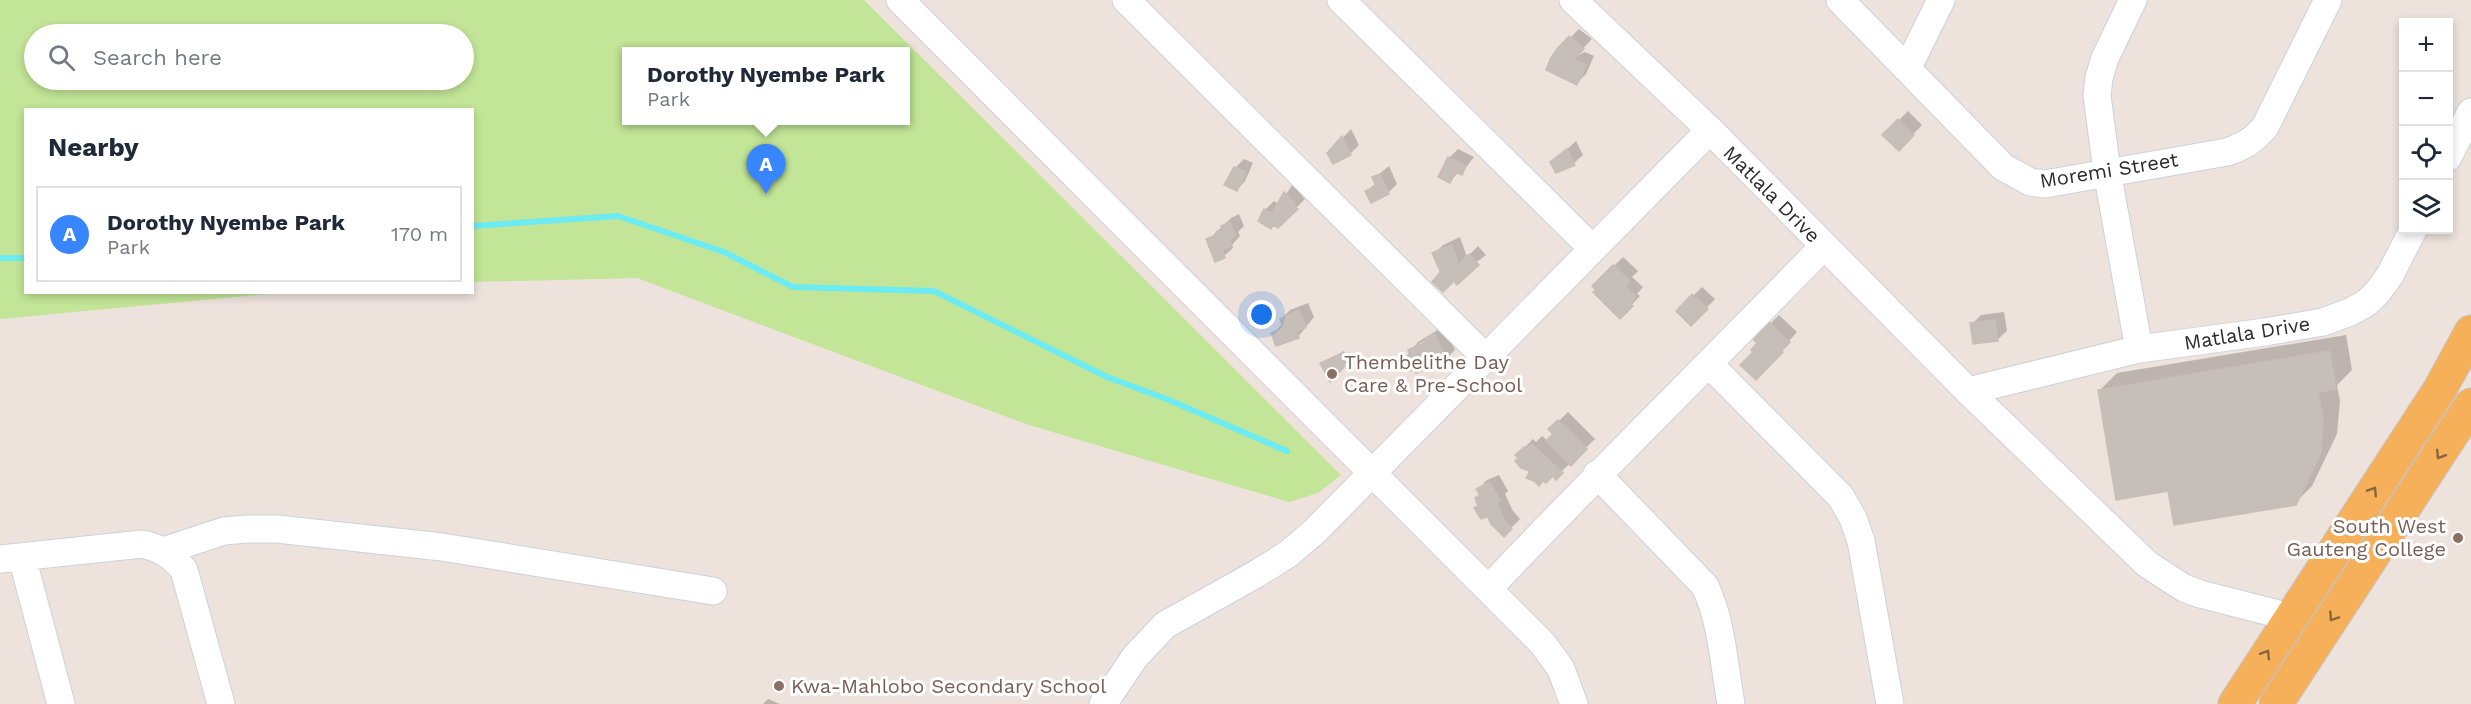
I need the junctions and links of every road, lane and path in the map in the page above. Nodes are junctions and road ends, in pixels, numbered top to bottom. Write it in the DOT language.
graph roads {
  1 [pos="900,0"];
  2 [pos="1126,0"];
  3 [pos="1341,0"];
  4 [pos="1573,0"];
  5 [pos="1840,0"];
  6 [pos="1941,0"];
  7 [pos="2133,0"];
  8 [pos="2328,0"];
  9 [pos="1907,69"];
  10 [pos="2471,112"];
  11 [pos="1710,130"];
  12 [pos="2453,147"];
  13 [pos="2107,171"];
  14 [pos="2411,234"];
  15 [pos="1824,246"];
  16 [pos="1593,249"];
  17 [pos="2471,332"];
  18 [pos="2139,349"];
  19 [pos="1486,358"];
  20 [pos="1709,364"];
  21 [pos="1968,391"];
  22 [pos="2471,405"];
  23 [pos="1372,471"];
  24 [pos="1597,474"];
  25 [pos="163,551"];
  26 [pos="11,558"];
  27 [pos="1488,589"];
  28 [pos="713,591"];
  29 [pos="2290,617"];
  30 [pos="61,704"];
  31 [pos="221,704"];
  32 [pos="1103,704"];
  33 [pos="1574,704"];
  34 [pos="1731,704"];
  35 [pos="1890,704"];
  36 [pos="2235,704"];
  37 [pos="2276,704"];
  1 -- 23 [label="street"];
  2 -- 19 [label="street"];
  3 -- 16 [label="street"];
  4 -- 11 [label="street, Matlala Drive"];
  5 -- 9 [label="street, Moremi Street"];
  6 -- 9 [label="street"];
  7 -- 13 [label="street"];
  8 -- 13 [label="street, Moremi Street"];
  9 -- 13 [label="street, Moremi Street"];
  10 -- 12 [label="street"];
  11 -- 15 [label="street, Matlala Drive"];
  11 -- 16 [label="street"];
  13 -- 18 [label="street"];
  14 -- 18 [label="street, Matlala Drive"];
  15 -- 20 [label="street"];
  15 -- 21 [label="street, Matlala Drive"];
  16 -- 19 [label="street"];
  29 -- 17 [label="main road, one-way"];
  18 -- 21 [label="street, Matlala Drive"];
  19 -- 23 [label="street"];
  20 -- 24 [label="street"];
  20 -- 35 [label="street"];
  21 -- 29 [label="street, Matlala Drive"];
  22 -- 37 [label="main road, one-way"];
  23 -- 27 [label="street"];
  23 -- 32 [label="street"];
  24 -- 27 [label="street"];
  24 -- 34 [label="street"];
  25 -- 26 [label="street"];
  25 -- 28 [label="street"];
  25 -- 31 [label="street"];
  26 -- 30 [label="street"];
  27 -- 33 [label="street"];
  36 -- 29 [label="main road, one-way"];
}
